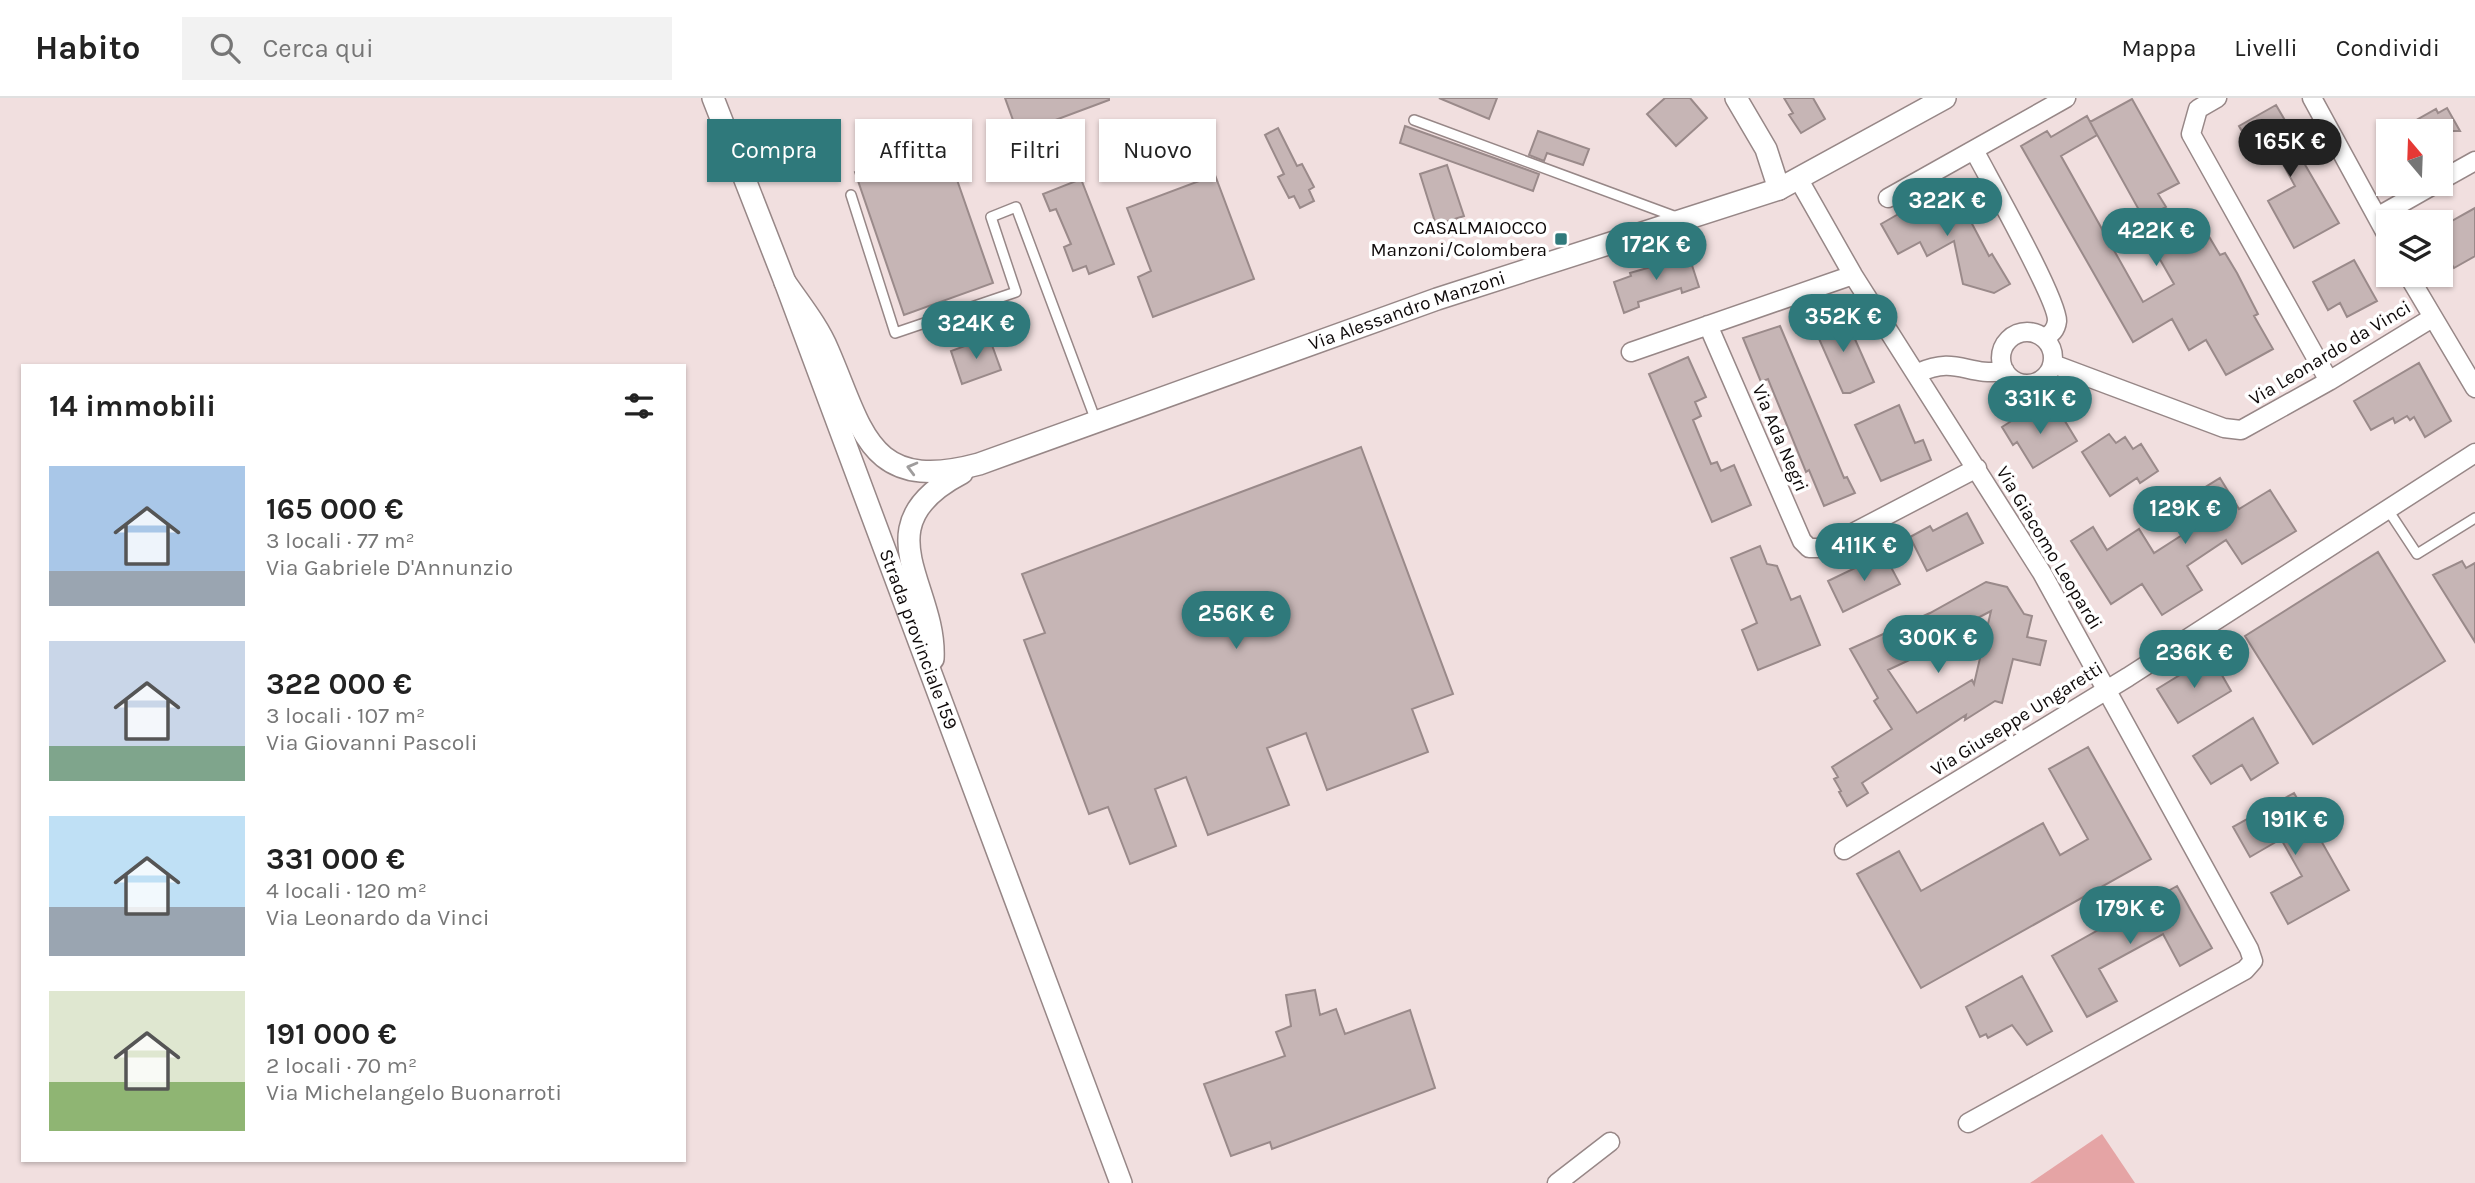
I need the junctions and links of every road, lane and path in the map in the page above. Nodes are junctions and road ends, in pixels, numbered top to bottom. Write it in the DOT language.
graph roads {
  1 [pos="713,98"];
  2 [pos="1735,98"];
  3 [pos="1945,98"];
  4 [pos="2066,98"];
  5 [pos="2217,98"];
  6 [pos="2312,98"];
  7 [pos="2038,105"];
  8 [pos="1414,120"];
  9 [pos="1974,150"];
  10 [pos="2475,161"];
  11 [pos="2454,173"];
  12 [pos="1799,180"];
  13 [pos="1779,189"];
  14 [pos="850,195"];
  15 [pos="2414,196"];
  16 [pos="1888,198"];
  17 [pos="2389,210"];
  18 [pos="2376,215"];
  19 [pos="1681,218"];
  20 [pos="1853,275"];
  21 [pos="785,282"];
  22 [pos="2415,287"];
  23 [pos="2432,318"];
  24 [pos="1708,325"];
  25 [pos="2045,338"];
  26 [pos="1631,352"];
  27 [pos="2053,364"];
  28 [pos="2005,371"];
  29 [pos="1918,373"];
  30 [pos="2329,381"];
  31 [pos="2475,388"];
  32 [pos="1096,421"];
  33 [pos="2475,453"];
  34 [pos="979,464"];
  35 [pos="1977,468"];
  36 [pos="2388,510"];
  37 [pos="2475,518"];
  38 [pos="932,675"];
  39 [pos="2106,689"];
  40 [pos="1844,850"];
  41 [pos="1968,1123"];
  42 [pos="1610,1142"];
  43 [pos="1121,1183"];
  44 [pos="1557,1183"];
  1 -- 21 [label="street, Strada provinciale 159"];
  2 -- 13 [label="street"];
  3 -- 12 [label="street, Via Alessandro Manzoni"];
  4 -- 7 [label="street"];
  5 -- 30 [label="street"];
  6 -- 18 [label="street"];
  7 -- 9 [label="street"];
  8 -- 19 [label="lane"];
  9 -- 16 [label="street"];
  9 -- 25 [label="street"];
  10 -- 11 [label="street"];
  12 -- 13 [label="street, Via Alessandro Manzoni"];
  12 -- 20 [label="street, Via Giacomo Leopardi"];
  13 -- 19 [label="street, Via Alessandro Manzoni"];
  14 -- 32 [label="lane"];
  15 -- 17 [label="street"];
  19 -- 32 [label="street, Via Alessandro Manzoni"];
  20 -- 24 [label="street"];
  20 -- 29 [label="street, Via Giacomo Leopardi"];
  34 -- 21 [label="street, one-way"];
  21 -- 38 [label="street, Strada provinciale 159"];
  22 -- 23 [label="street"];
  23 -- 30 [label="street, Via Leonardo da Vinci"];
  23 -- 31 [label="street"];
  24 -- 26 [label="street"];
  24 -- 35 [label="street, Via Ada Negri"];
  25 -- 27 [label="street"];
  25 -- 28 [label="street"];
  27 -- 28 [label="street"];
  27 -- 30 [label="street, Via Leonardo da Vinci"];
  28 -- 29 [label="street"];
  29 -- 35 [label="street, Via Giacomo Leopardi"];
  32 -- 34 [label="street, Via Alessandro Manzoni"];
  33 -- 36 [label="street, Via Giuseppe Ungaretti"];
  34 -- 38 [label="street"];
  35 -- 39 [label="street, Via Giacomo Leopardi"];
  36 -- 37 [label="lane"];
  36 -- 39 [label="street, Via Giuseppe Ungaretti"];
  38 -- 43 [label="street, Strada provinciale 159"];
  39 -- 40 [label="street, Via Giuseppe Ungaretti"];
  39 -- 41 [label="street, Via Giacomo Leopardi"];
  42 -- 44 [label="street"];
}
